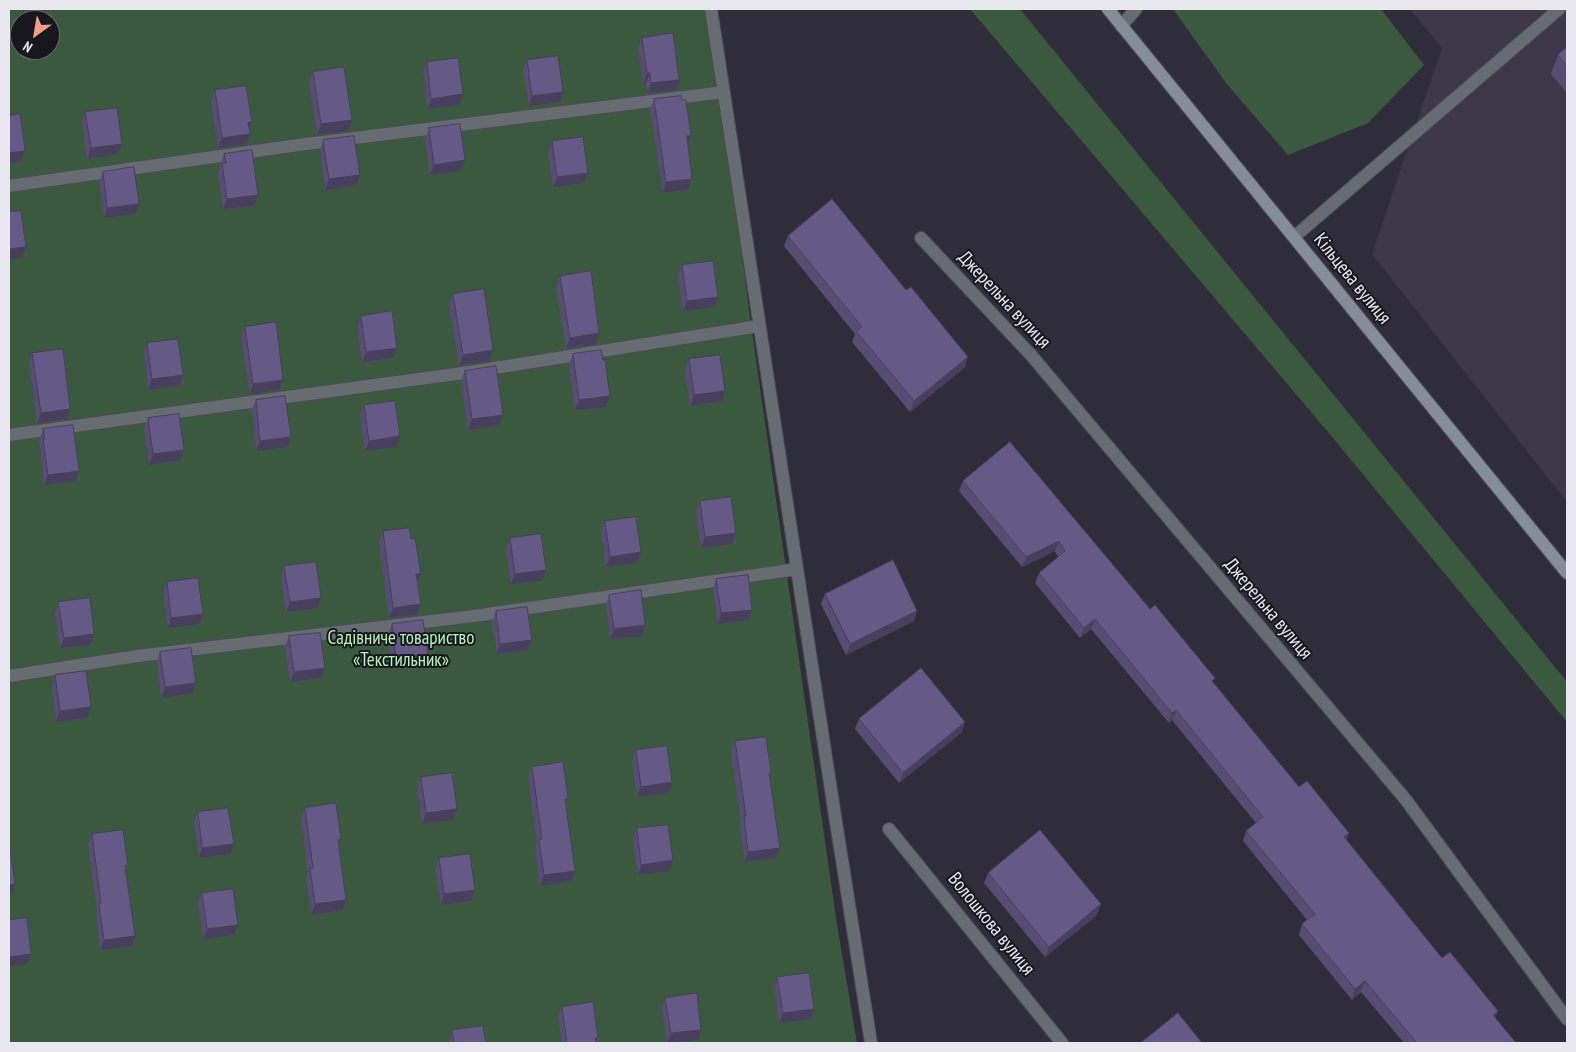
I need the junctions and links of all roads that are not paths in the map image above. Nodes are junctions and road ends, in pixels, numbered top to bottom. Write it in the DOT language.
graph roads {
  1 [pos="711,9"];
  2 [pos="1108,9"];
  3 [pos="1136,9"];
  4 [pos="1559,9"];
  5 [pos="1122,26"];
  6 [pos="724,92"];
  7 [pos="9,186"];
  8 [pos="1294,237"];
  9 [pos="921,238"];
  10 [pos="759,326"];
  11 [pos="9,435"];
  12 [pos="797,569"];
  13 [pos="1567,573"];
  14 [pos="9,676"];
  15 [pos="890,829"];
  16 [pos="1567,1019"];
  17 [pos="871,1043"];
  18 [pos="1062,1043"];
  1 -- 6 [label="street"];
  2 -- 5 [label="main road, Кільцева вулиця"];
  3 -- 5 [label="street"];
  4 -- 8 [label="street"];
  5 -- 8 [label="main road, Кільцева вулиця"];
  6 -- 7 [label="street"];
  6 -- 10 [label="street"];
  8 -- 13 [label="main road, Кільцева вулиця"];
  9 -- 16 [label="street, Джерельна вулиця"];
  10 -- 11 [label="street"];
  10 -- 12 [label="street"];
  12 -- 14 [label="street"];
  12 -- 17 [label="street"];
  15 -- 18 [label="street, Волошкова вулиця"];
}
